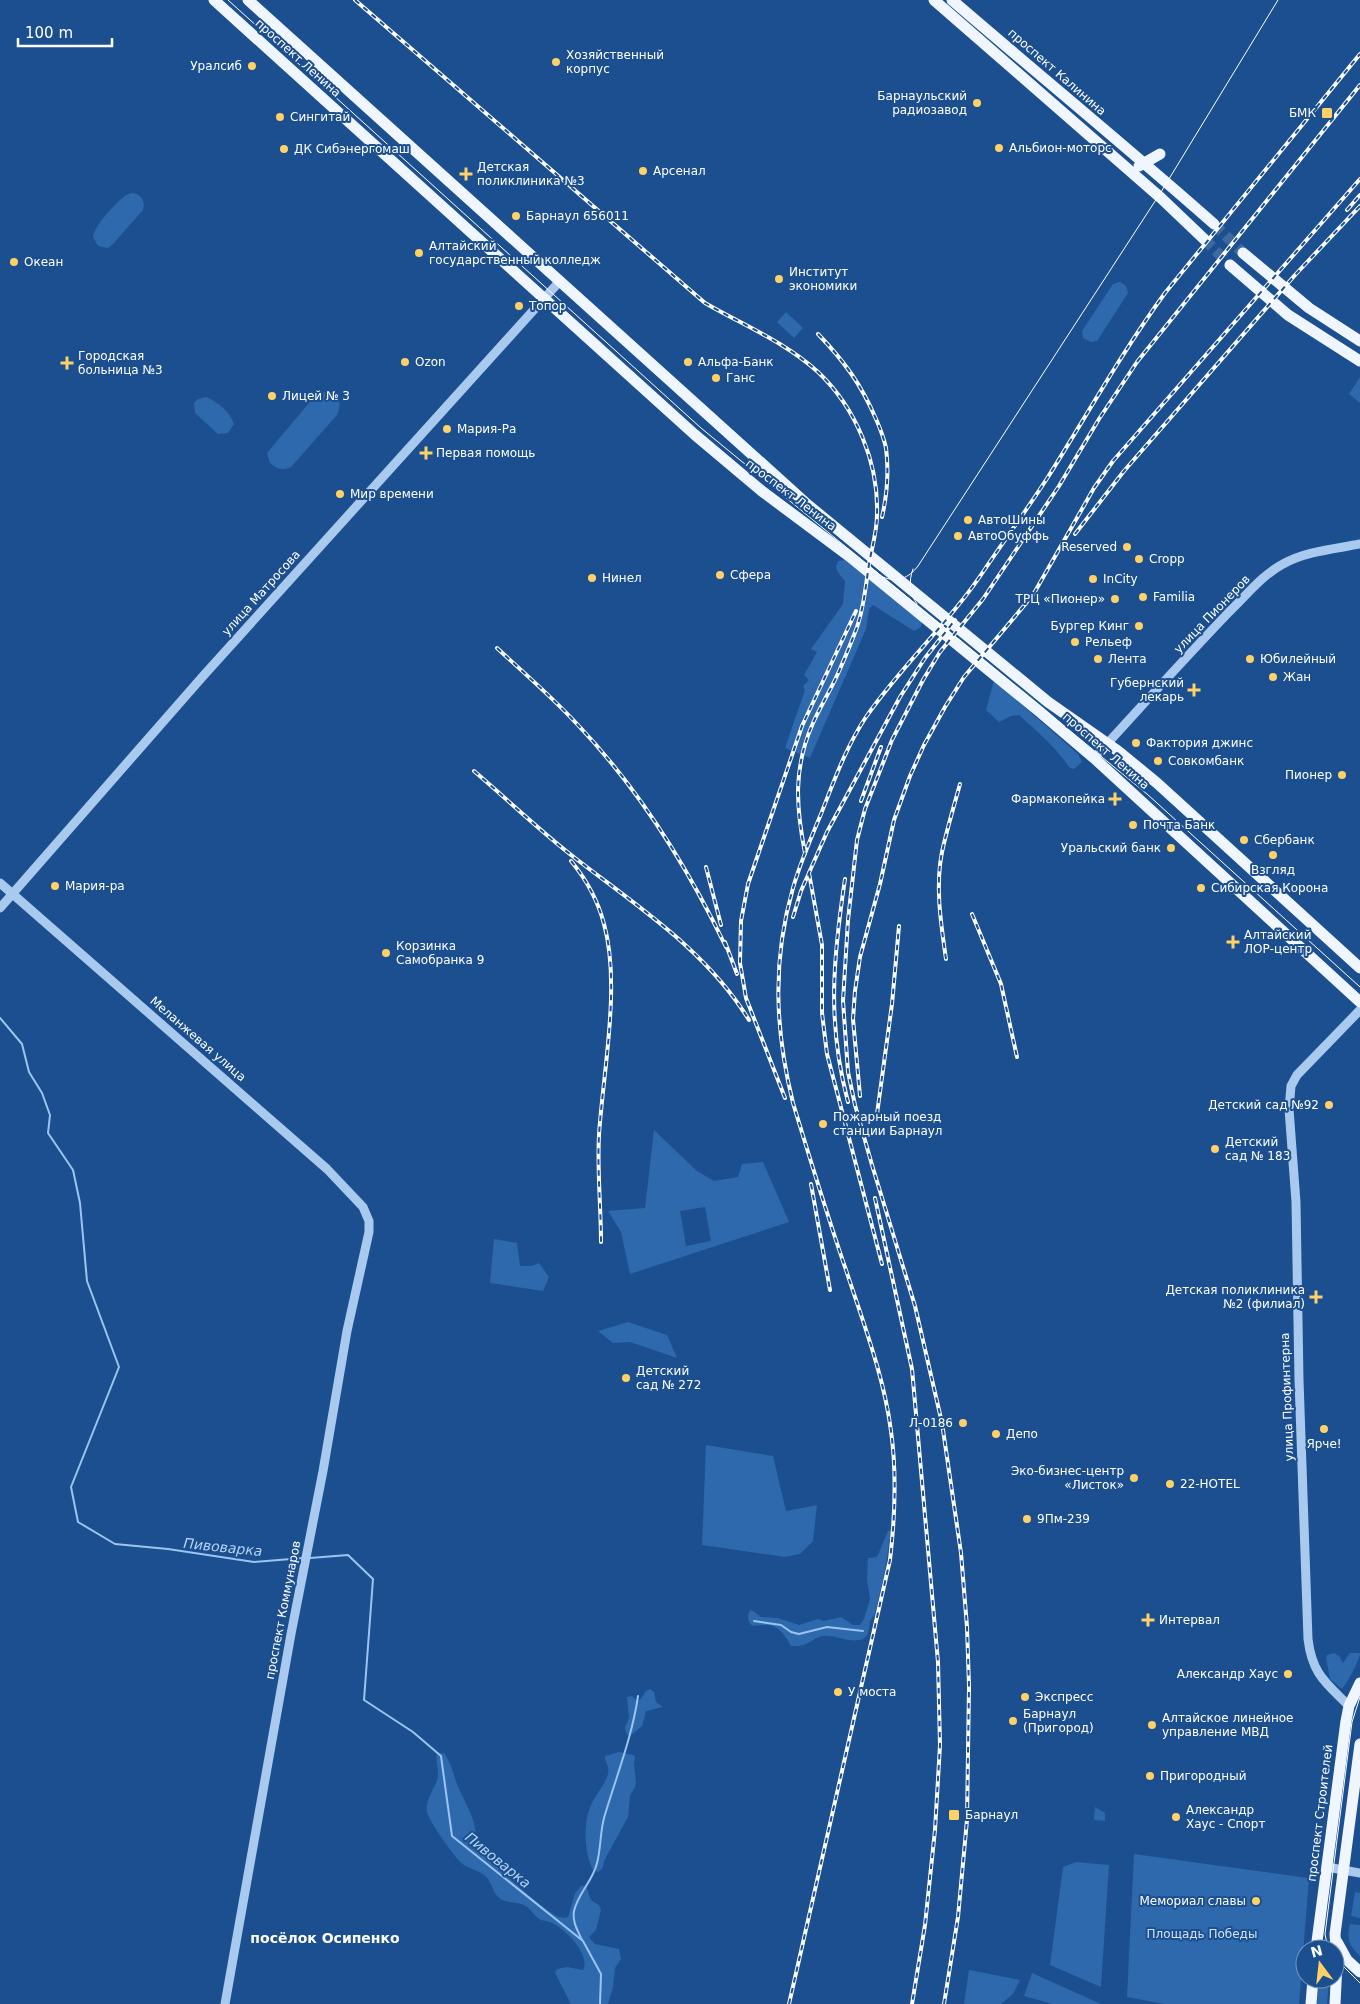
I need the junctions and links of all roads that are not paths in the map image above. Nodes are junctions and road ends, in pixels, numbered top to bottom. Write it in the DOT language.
graph roads {
  1 [pos="214,0"];
  2 [pos="248,0"];
  3 [pos="934,0"];
  4 [pos="952,0"];
  5 [pos="340,84"];
  6 [pos="325,101"];
  7 [pos="1160,154"];
  8 [pos="1146,164"];
  9 [pos="1123,165"];
  10 [pos="1214,224"];
  11 [pos="1204,239"];
  12 [pos="1243,253"];
  13 [pos="1230,264"];
  14 [pos="559,282"];
  15 [pos="544,298"];
  16 [pos="1360,341"];
  17 [pos="1360,361"];
  18 [pos="710,418"];
  19 [pos="694,434"];
  20 [pos="1360,544"];
  21 [pos="853,551"];
  22 [pos="882,575"];
  23 [pos="1107,744"];
  24 [pos="1094,758"];
  25 [pos="0,883"];
  26 [pos="12,894"];
  27 [pos="0,908"];
  28 [pos="1360,968"];
  29 [pos="1360,1002"];
  30 [pos="1360,1010"];
  31 [pos="369,1222"];
  32 [pos="1360,1683"];
  33 [pos="1349,1706"];
  34 [pos="1360,1744"];
  35 [pos="1327,1867"];
  36 [pos="1344,1870"];
  37 [pos="1360,1872"];
  38 [pos="1335,1934"];
  39 [pos="1317,1939"];
  40 [pos="1335,1939"];
  41 [pos="1345,1962"];
  42 [pos="1357,1969"];
  43 [pos="1312,1989"];
  44 [pos="1335,1989"];
  45 [pos="225,2004"];
  46 [pos="1310,2004"];
  47 [pos="1335,2004"];
  1 -- 6 [label="main road, проспект Ленина"];
  2 -- 5 [label="main road, проспект Ленина"];
  3 -- 9 [label="main road"];
  4 -- 8 [label="main road, проспект Калинина"];
  5 -- 6 [label="main road"];
  5 -- 14 [label="main road, проспект Ленина"];
  6 -- 15 [label="main road, проспект Ленина"];
  7 -- 8 [label="main road"];
  8 -- 9 [label="main road"];
  8 -- 10 [label="main road, проспект Калинина"];
  9 -- 11 [label="main road"];
  12 -- 16 [label="main road"];
  13 -- 17 [label="main road"];
  14 -- 15 [label="street, улица Матросова"];
  14 -- 18 [label="main road, проспект Ленина"];
  15 -- 19 [label="main road, проспект Ленина"];
  15 -- 26 [label="street, улица Матросова"];
  18 -- 19 [label="main road"];
  18 -- 21 [label="main road, проспект Ленина"];
  19 -- 21 [label="main road, проспект Ленина"];
  20 -- 23 [label="street, улица Пионеров"];
  21 -- 22 [label="main road, проспект Ленина"];
  22 -- 23 [label="main road, проспект Ленина"];
  22 -- 24 [label="main road, проспект Ленина"];
  23 -- 24 [label="street, улица Пионеров"];
  23 -- 28 [label="main road, проспект Ленина"];
  24 -- 29 [label="main road, проспект Ленина"];
  25 -- 26 [label="street, Меланжевая улица"];
  26 -- 27 [label="street, улица Матросова"];
  26 -- 31 [label="street, Меланжевая улица"];
  30 -- 33 [label="street, улица Профинтерна"];
  31 -- 45 [label="street, проспект Коммунаров"];
  32 -- 33 [label="main road, проспект Строителей"];
  33 -- 35 [label="main road, проспект Строителей"];
  34 -- 36 [label="main road"];
  35 -- 36 [label="street"];
  35 -- 39 [label="main road, проспект Строителей"];
  36 -- 37 [label="street"];
  36 -- 38 [label="main road"];
  38 -- 40 [label="main road"];
  38 -- 42 [label="main road"];
  41 -- 42 [label="main road"];
  43 -- 46 [label="main road"];
  44 -- 47 [label="main road"];
}
